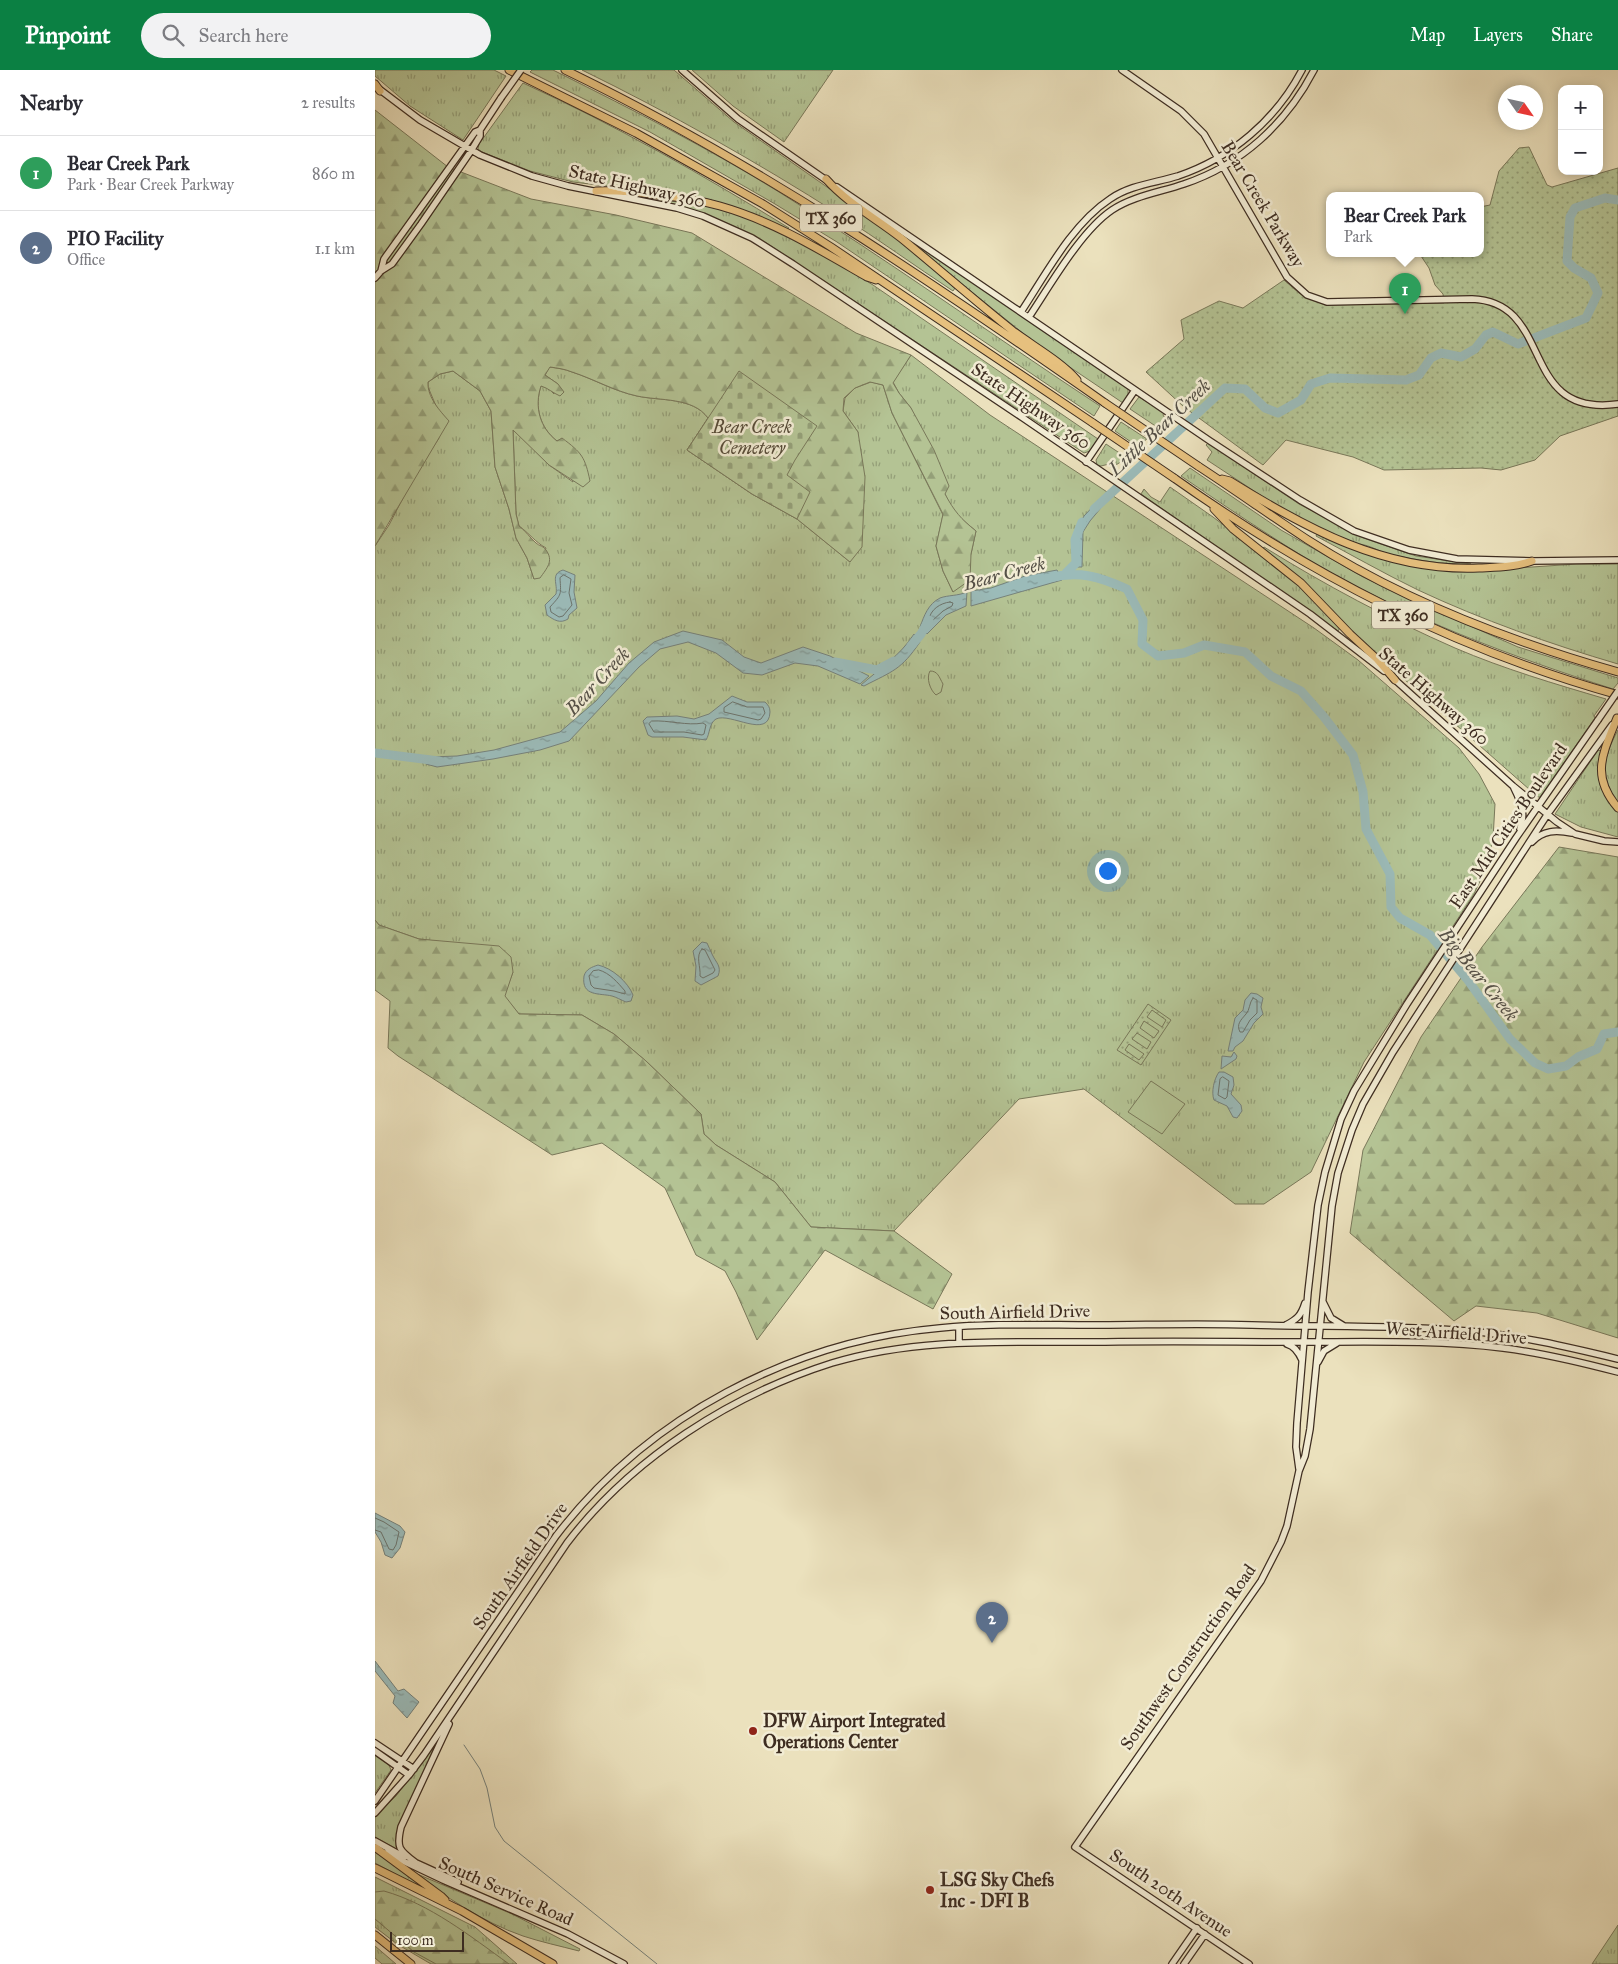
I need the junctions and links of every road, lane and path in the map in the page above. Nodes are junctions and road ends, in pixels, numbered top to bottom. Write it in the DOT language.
graph roads {
  1 [pos="509,70"];
  2 [pos="521,70"];
  3 [pos="565,70"];
  4 [pos="682,70"];
  5 [pos="1122,70"];
  6 [pos="1302,70"];
  7 [pos="1314,70"];
  8 [pos="377,87"];
  9 [pos="480,130"];
  10 [pos="464,147"];
  11 [pos="471,151"];
  12 [pos="1219,157"];
  13 [pos="1224,166"];
  14 [pos="1170,178"];
  15 [pos="826,179"];
  16 [pos="1173,188"];
  17 [pos="596,191"];
  18 [pos="381,271"];
  19 [pos="375,278"];
  20 [pos="884,282"];
  21 [pos="1021,312"];
  22 [pos="1029,317"];
  23 [pos="1084,388"];
  24 [pos="1135,390"];
  25 [pos="1618,404"];
  26 [pos="1086,462"];
  27 [pos="1216,478"];
  28 [pos="1205,500"];
  29 [pos="1618,560"];
  30 [pos="1532,561"];
  31 [pos="1618,672"];
  32 [pos="1395,680"];
  33 [pos="1618,691"];
  34 [pos="1618,695"];
  35 [pos="1617,718"];
  36 [pos="1513,786"];
  37 [pos="1538,806"];
  38 [pos="1618,808"];
  39 [pos="1547,814"];
  40 [pos="1575,834"];
  41 [pos="1516,838"];
  42 [pos="1618,842"];
  43 [pos="1515,863"];
  44 [pos="1308,1292"];
  45 [pos="1322,1296"];
  46 [pos="959,1326"];
  47 [pos="1285,1326"];
  48 [pos="1306,1326"];
  49 [pos="1321,1326"];
  50 [pos="1344,1326"];
  51 [pos="1319,1341"];
  52 [pos="1342,1341"];
  53 [pos="1280,1342"];
  54 [pos="1305,1342"];
  55 [pos="959,1343"];
  56 [pos="1618,1359"];
  57 [pos="1303,1362"];
  58 [pos="1316,1366"];
  59 [pos="1617,1372"];
  60 [pos="1299,1471"];
  61 [pos="459,1704"];
  62 [pos="375,1744"];
  63 [pos="375,1752"];
  64 [pos="401,1765"];
  65 [pos="413,1770"];
  66 [pos="409,1775"];
  67 [pos="375,1801"];
  68 [pos="375,1813"];
  69 [pos="375,1845"];
  70 [pos="1075,1847"];
  71 [pos="417,1863"];
  72 [pos="375,1868"];
  73 [pos="493,1901"];
  74 [pos="449,1904"];
  75 [pos="1197,1928"];
  76 [pos="1205,1934"];
  77 [pos="375,1935"];
  78 [pos="1174,1962"];
  79 [pos="411,1964"];
  80 [pos="552,1964"];
  81 [pos="624,1964"];
  82 [pos="1184,1964"];
  83 [pos="1249,1964"];
  1 -- 20 [label="highway, TX 360"];
  2 -- 9 [label="main road, bridge"];
  3 -- 23 [label="highway, TX 360"];
  4 -- 15 [label="main road"];
  5 -- 12 [label="main road, Bear Creek Parkway"];
  6 -- 12 [label="main road"];
  7 -- 13 [label="main road"];
  8 -- 10 [label="main road, State Highway 360"];
  9 -- 10 [label="main road"];
  9 -- 11 [label="main road"];
  10 -- 11 [label="main road, State Highway 360"];
  10 -- 18 [label="main road"];
  11 -- 17 [label="main road, State Highway 360"];
  11 -- 18 [label="main road"];
  12 -- 13 [label="main road, Bear Creek Parkway"];
  12 -- 14 [label="main road"];
  13 -- 16 [label="main road"];
  13 -- 25 [label="main road, Bear Creek Parkway"];
  14 -- 16 [label="main road"];
  14 -- 21 [label="main road"];
  15 -- 21 [label="main road"];
  15 -- 23 [label="highway"];
  16 -- 22 [label="main road"];
  17 -- 20 [label="highway"];
  17 -- 26 [label="main road, State Highway 360"];
  18 -- 19 [label="main road"];
  20 -- 28 [label="highway, TX 360, bridge"];
  21 -- 22 [label="main road"];
  22 -- 24 [label="main road"];
  23 -- 27 [label="highway, TX 360, bridge"];
  24 -- 26 [label="main road"];
  24 -- 30 [label="main road"];
  26 -- 32 [label="main road, State Highway 360"];
  27 -- 30 [label="highway"];
  27 -- 31 [label="highway, TX 360"];
  28 -- 32 [label="highway"];
  28 -- 34 [label="highway, TX 360"];
  29 -- 30 [label="main road"];
  32 -- 36 [label="main road, State Highway 360"];
  33 -- 37 [label="main road, East Mid Cities Boulevard, bridge"];
  35 -- 38 [label="highway"];
  35 -- 39 [label="main road, East Mid Cities Boulevard"];
  36 -- 37 [label="main road, State Highway 360"];
  36 -- 41 [label="main road"];
  37 -- 39 [label="main road, State Highway 360"];
  37 -- 41 [label="main road, East Mid Cities Boulevard"];
  39 -- 40 [label="main road, State Highway 360"];
  39 -- 43 [label="main road, East Mid Cities Boulevard"];
  40 -- 42 [label="main road, State Highway 360"];
  40 -- 43 [label="main road"];
  41 -- 44 [label="main road, East Mid Cities Boulevard"];
  43 -- 45 [label="main road, East Mid Cities Boulevard"];
  44 -- 47 [label="main road"];
  44 -- 48 [label="main road, East Mid Cities Boulevard"];
  45 -- 49 [label="main road, East Mid Cities Boulevard"];
  45 -- 50 [label="main road"];
  46 -- 47 [label="main road, South Airfield Drive"];
  46 -- 55 [label="main road"];
  46 -- 64 [label="main road, South Airfield Drive"];
  47 -- 48 [label="main road, South Airfield Drive"];
  48 -- 49 [label="main road, South Airfield Drive"];
  48 -- 54 [label="main road, East Mid Cities Boulevard"];
  49 -- 50 [label="main road, West Airfield Drive"];
  49 -- 51 [label="main road, East Mid Cities Boulevard"];
  50 -- 56 [label="main road, West Airfield Drive"];
  51 -- 52 [label="main road, West Airfield Drive"];
  51 -- 54 [label="main road, South Airfield Drive"];
  51 -- 58 [label="main road, Southwest Construction Road"];
  52 -- 58 [label="main road"];
  52 -- 59 [label="main road, West Airfield Drive"];
  53 -- 54 [label="main road, South Airfield Drive"];
  53 -- 55 [label="main road, South Airfield Drive"];
  53 -- 57 [label="main road"];
  54 -- 57 [label="main road, Southwest Construction Road"];
  55 -- 61 [label="main road, South Airfield Drive"];
  57 -- 60 [label="main road, Southwest Construction Road"];
  58 -- 60 [label="main road, Southwest Construction Road"];
  60 -- 70 [label="main road, Southwest Construction Road"];
  61 -- 65 [label="main road, South Airfield Drive"];
  61 -- 71 [label="main road"];
  62 -- 64 [label="main road"];
  63 -- 64 [label="main road"];
  64 -- 65 [label="main road"];
  64 -- 66 [label="main road"];
  64 -- 67 [label="main road, South Airfield Drive"];
  65 -- 66 [label="main road, South Airfield Drive"];
  66 -- 68 [label="main road, South Airfield Drive"];
  69 -- 71 [label="main road"];
  69 -- 73 [label="main road, South Service Road"];
  69 -- 74 [label="highway"];
  70 -- 75 [label="main road, South 20th Avenue"];
  71 -- 73 [label="main road"];
  72 -- 74 [label="highway"];
  73 -- 81 [label="main road, South Service Road"];
  74 -- 80 [label="highway"];
  75 -- 76 [label="main road, South 20th Avenue"];
  75 -- 78 [label="main road"];
  76 -- 82 [label="main road"];
  76 -- 83 [label="main road, South 20th Avenue"];
  77 -- 79 [label="highway"];
  78 -- 82 [label="main road"];
}
